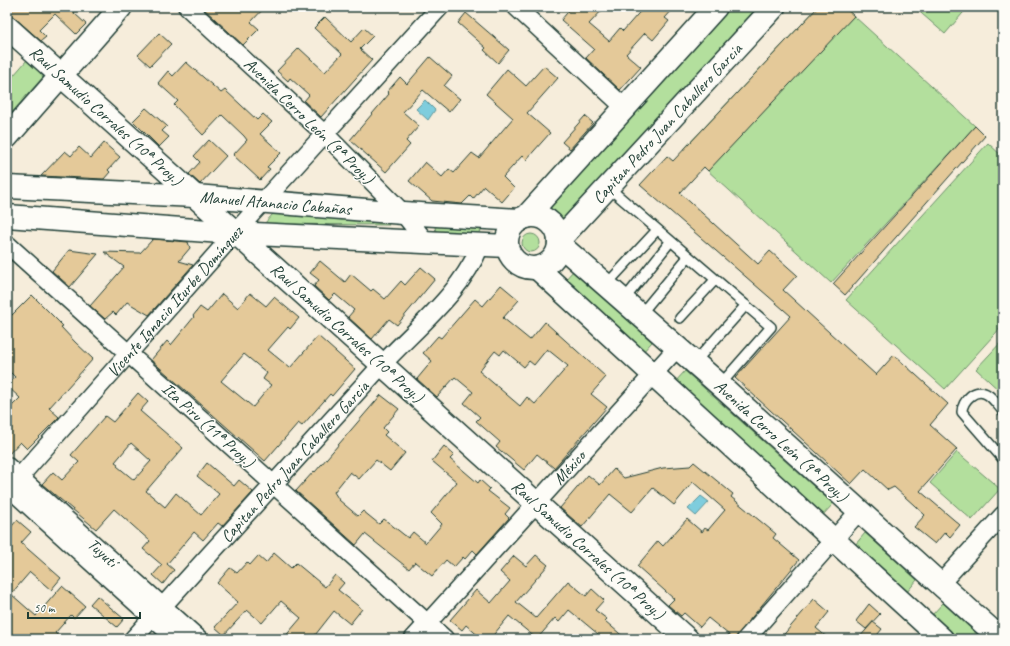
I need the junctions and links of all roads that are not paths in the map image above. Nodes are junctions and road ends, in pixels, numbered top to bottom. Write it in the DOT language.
graph roads {
  1 [pos="121,7"];
  2 [pos="188,7"];
  3 [pos="440,7"];
  4 [pos="516,7"];
  5 [pos="716,7"];
  6 [pos="774,7"];
  7 [pos="7,27"];
  8 [pos="61,76"];
  9 [pos="625,108"];
  10 [pos="325,135"];
  11 [pos="7,137"];
  12 [pos="7,187"];
  13 [pos="608,187"];
  14 [pos="195,196"];
  15 [pos="263,201"];
  16 [pos="403,213"];
  17 [pos="7,216"];
  18 [pos="523,218"];
  19 [pos="657,230"];
  20 [pos="235,232"];
  21 [pos="425,241"];
  22 [pos="559,242"];
  23 [pos="670,242"];
  24 [pos="7,244"];
  25 [pos="481,244"];
  26 [pos="507,246"];
  27 [pos="688,257"];
  28 [pos="536,268"];
  29 [pos="715,280"];
  30 [pos="606,285"];
  31 [pos="623,301"];
  32 [pos="746,305"];
  33 [pos="640,315"];
  34 [pos="680,318"];
  35 [pos="677,348"];
  36 [pos="128,354"];
  37 [pos="694,363"];
  38 [pos="382,365"];
  39 [pos="652,375"];
  40 [pos="720,384"];
  41 [pos="1003,412"];
  42 [pos="1003,459"];
  43 [pos="10,482"];
  44 [pos="273,484"];
  45 [pos="536,504"];
  46 [pos="859,511"];
  47 [pos="1003,514"];
  48 [pos="833,540"];
  49 [pos="940,584"];
  50 [pos="158,612"];
  51 [pos="428,623"];
  52 [pos="133,639"];
  53 [pos="176,639"];
  54 [pos="199,639"];
  55 [pos="413,639"];
  56 [pos="445,639"];
  57 [pos="687,639"];
  58 [pos="746,639"];
  59 [pos="942,639"];
  60 [pos="1001,639"];
  1 -- 8 [label="street"];
  2 -- 10 [label="street, Avenida Cerro León (9ª Proy.)"];
  3 -- 10 [label="street, Vicente Ignacio Iturbe Domínguez"];
  4 -- 9 [label="street"];
  5 -- 9 [label="street"];
  6 -- 13 [label="street, Capitan Pedro Juan Caballero Garcia"];
  7 -- 8 [label="street, Raul Samudio Corrales (10ª Proy.)"];
  8 -- 11 [label="street"];
  8 -- 14 [label="street, Raul Samudio Corrales (10ª Proy.)"];
  9 -- 18 [label="street"];
  10 -- 15 [label="street, Vicente Ignacio Iturbe Domínguez"];
  10 -- 16 [label="street, Avenida Cerro León (9ª Proy.)"];
  12 -- 14 [label="street, Manuel Atanacio Cabañas"];
  13 -- 19 [label="lane"];
  13 -- 22 [label="street, Capitan Pedro Juan Caballero Garcia"];
  14 -- 15 [label="street, Manuel Atanacio Cabañas"];
  14 -- 20 [label="street, Raul Samudio Corrales (10ª Proy.)"];
  15 -- 16 [label="street, Manuel Atanacio Cabañas"];
  15 -- 20 [label="street, Vicente Ignacio Iturbe Domínguez"];
  16 -- 18 [label="street, Manuel Atanacio Cabañas"];
  16 -- 21 [label="street, Avenida Cerro León (9ª Proy.)"];
  17 -- 20 [label="street, Manuel Atanacio Cabañas"];
  18 -- 22 [label="street"];
  18 -- 26 [label="street"];
  19 -- 23 [label="lane"];
  19 -- 30 [label="lane"];
  20 -- 21 [label="street, Manuel Atanacio Cabañas"];
  20 -- 36 [label="street, Vicente Ignacio Iturbe Domínguez"];
  20 -- 38 [label="street, Raul Samudio Corrales (10ª Proy.)"];
  21 -- 25 [label="street, Manuel Atanacio Cabañas"];
  22 -- 28 [label="street"];
  22 -- 30 [label="street, Avenida Cerro León (9ª Proy.)"];
  23 -- 27 [label="lane"];
  23 -- 31 [label="lane"];
  24 -- 36 [label="street, Ita Piru (11ª Proy.)"];
  25 -- 26 [label="street, Manuel Atanacio Cabañas"];
  25 -- 38 [label="street, Capitan Pedro Juan Caballero Garcia"];
  26 -- 28 [label="street"];
  27 -- 29 [label="lane"];
  27 -- 33 [label="lane"];
  28 -- 39 [label="street"];
  29 -- 32 [label="lane"];
  29 -- 34 [label="lane"];
  30 -- 31 [label="street, Avenida Cerro León (9ª Proy.)"];
  31 -- 33 [label="street, Avenida Cerro León (9ª Proy.)"];
  32 -- 37 [label="lane"];
  32 -- 40 [label="lane"];
  33 -- 35 [label="street, Avenida Cerro León (9ª Proy.)"];
  35 -- 37 [label="street, Avenida Cerro León (9ª Proy.)"];
  35 -- 39 [label="street, México"];
  36 -- 43 [label="street, Vicente Ignacio Iturbe Domínguez"];
  36 -- 44 [label="street, Ita Piru (11ª Proy.)"];
  37 -- 40 [label="street, Avenida Cerro León (9ª Proy.)"];
  38 -- 44 [label="street, Capitan Pedro Juan Caballero Garcia"];
  38 -- 45 [label="street, Raul Samudio Corrales (10ª Proy.)"];
  39 -- 45 [label="street, México"];
  39 -- 48 [label="street"];
  40 -- 46 [label="street, Avenida Cerro León (9ª Proy.)"];
  41 -- 42 [label="lane"];
  43 -- 50 [label="street, Tuyutí"];
  44 -- 50 [label="street, Capitan Pedro Juan Caballero Garcia"];
  44 -- 51 [label="street, Ita Piru (11ª Proy.)"];
  45 -- 51 [label="street, México"];
  45 -- 57 [label="street, Raul Samudio Corrales (10ª Proy.)"];
  46 -- 48 [label="street"];
  46 -- 49 [label="street, Avenida Cerro León (9ª Proy.)"];
  47 -- 49 [label="street"];
  48 -- 58 [label="street"];
  48 -- 59 [label="street"];
  49 -- 60 [label="street, Avenida Cerro León (9ª Proy.)"];
  50 -- 52 [label="street, Capitan Pedro Juan Caballero Garcia"];
  50 -- 53 [label="street, Tuyutí"];
  50 -- 54 [label="street, Tuyutí"];
  51 -- 55 [label="street, México"];
  51 -- 56 [label="street, Ita Piru (11ª Proy.)"];
}
